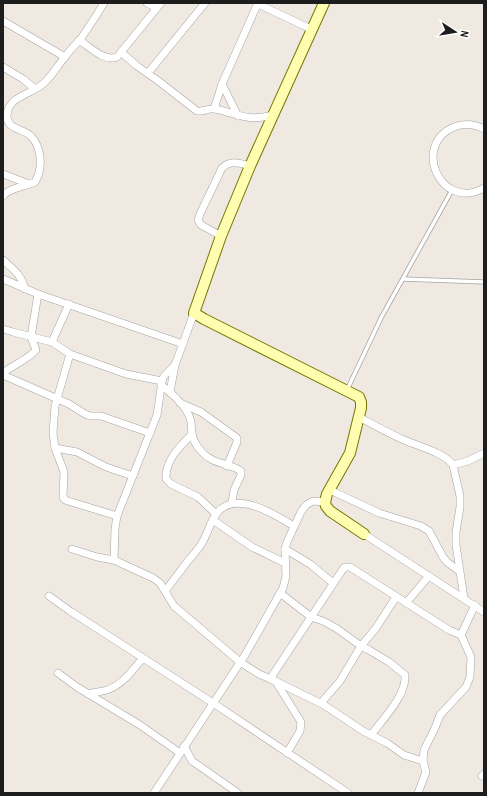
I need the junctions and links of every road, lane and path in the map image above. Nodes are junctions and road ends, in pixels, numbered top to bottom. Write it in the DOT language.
graph roads {
  1 [pos="104,3"];
  2 [pos="147,3"];
  3 [pos="205,3"];
  4 [pos="258,3"];
  5 [pos="324,3"];
  6 [pos="159,6"];
  7 [pos="3,21"];
  8 [pos="311,29"];
  9 [pos="79,40"];
  10 [pos="121,52"];
  11 [pos="65,57"];
  12 [pos="3,67"];
  13 [pos="148,73"];
  14 [pos="222,84"];
  15 [pos="35,88"];
  16 [pos="214,109"];
  17 [pos="273,115"];
  18 [pos="238,116"];
  19 [pos="484,129"];
  20 [pos="250,166"];
  21 [pos="3,174"];
  22 [pos="29,184"];
  23 [pos="484,188"];
  24 [pos="452,190"];
  25 [pos="3,196"];
  26 [pos="221,236"];
  27 [pos="3,260"];
  28 [pos="3,279"];
  29 [pos="403,279"];
  30 [pos="484,282"];
  31 [pos="25,289"];
  32 [pos="38,294"];
  33 [pos="69,304"];
  34 [pos="194,313"];
  35 [pos="3,329"];
  36 [pos="31,336"];
  37 [pos="52,342"];
  38 [pos="183,344"];
  39 [pos="70,354"];
  40 [pos="175,365"];
  41 [pos="3,374"];
  42 [pos="162,383"];
  43 [pos="346,391"];
  44 [pos="170,392"];
  45 [pos="57,399"];
  46 [pos="180,403"];
  47 [pos="201,412"];
  48 [pos="359,417"];
  49 [pos="190,419"];
  50 [pos="150,433"];
  51 [pos="192,434"];
  52 [pos="55,448"];
  53 [pos="484,453"];
  54 [pos="453,465"];
  55 [pos="227,466"];
  56 [pos="132,476"];
  57 [pos="330,490"];
  58 [pos="325,502"];
  59 [pos="232,503"];
  60 [pos="117,516"];
  61 [pos="215,517"];
  62 [pos="294,526"];
  63 [pos="364,534"];
  64 [pos="72,549"];
  65 [pos="285,549"];
  66 [pos="114,560"];
  67 [pos="285,563"];
  68 [pos="459,571"];
  69 [pos="429,576"];
  70 [pos="333,583"];
  71 [pos="165,591"];
  72 [pos="280,593"];
  73 [pos="49,596"];
  74 [pos="396,597"];
  75 [pos="464,598"];
  76 [pos="406,603"];
  77 [pos="475,605"];
  78 [pos="484,612"];
  79 [pos="311,617"];
  80 [pos="461,635"];
  81 [pos="361,646"];
  82 [pos="142,659"];
  83 [pos="240,662"];
  84 [pos="58,673"];
  85 [pos="273,680"];
  86 [pos="88,694"];
  87 [pos="213,703"];
  88 [pos="321,703"];
  89 [pos="371,735"];
  90 [pos="184,746"];
  91 [pos="180,753"];
  92 [pos="287,753"];
  93 [pos="423,761"];
  94 [pos="154,793"];
  95 [pos="238,793"];
  96 [pos="348,793"];
  97 [pos="418,793"];
  1 -- 9 [label="street"];
  2 -- 6 [label="street"];
  3 -- 13 [label="street"];
  4 -- 8 [label="street"];
  4 -- 14 [label="street"];
  5 -- 8 [label="street"];
  6 -- 10 [label="street"];
  7 -- 11 [label="street"];
  8 -- 17 [label="street"];
  9 -- 10 [label="street"];
  9 -- 11 [label="street"];
  10 -- 13 [label="street"];
  11 -- 15 [label="street"];
  12 -- 15 [label="street"];
  13 -- 16 [label="street"];
  14 -- 16 [label="street"];
  14 -- 18 [label="street"];
  15 -- 22 [label="street"];
  16 -- 18 [label="street"];
  17 -- 18 [label="street"];
  17 -- 20 [label="street"];
  19 -- 24 [label="street"];
  20 -- 26 [label="street"];
  20 -- 26 [label="street"];
  21 -- 22 [label="street"];
  22 -- 25 [label="street"];
  23 -- 24 [label="street"];
  24 -- 29 [label="lane"];
  26 -- 34 [label="street"];
  27 -- 31 [label="street"];
  28 -- 31 [label="street"];
  29 -- 30 [label="lane"];
  29 -- 43 [label="lane"];
  31 -- 32 [label="street"];
  32 -- 33 [label="street"];
  32 -- 36 [label="street"];
  33 -- 37 [label="street"];
  33 -- 38 [label="street"];
  34 -- 38 [label="street"];
  34 -- 43 [label="street"];
  35 -- 36 [label="street"];
  36 -- 37 [label="street"];
  36 -- 41 [label="street"];
  37 -- 39 [label="street"];
  38 -- 40 [label="street"];
  39 -- 42 [label="street"];
  39 -- 45 [label="street"];
  40 -- 42 [label="street"];
  40 -- 44 [label="street"];
  41 -- 45 [label="street"];
  42 -- 44 [label="street"];
  42 -- 50 [label="street"];
  43 -- 48 [label="street"];
  44 -- 46 [label="street"];
  45 -- 50 [label="street"];
  45 -- 52 [label="street"];
  46 -- 47 [label="street"];
  46 -- 49 [label="street"];
  47 -- 49 [label="street"];
  47 -- 55 [label="street"];
  48 -- 54 [label="street"];
  48 -- 57 [label="street"];
  49 -- 51 [label="street"];
  50 -- 56 [label="street"];
  51 -- 55 [label="street"];
  51 -- 61 [label="street"];
  52 -- 56 [label="street"];
  52 -- 60 [label="street"];
  53 -- 54 [label="street"];
  54 -- 68 [label="street"];
  55 -- 59 [label="street"];
  56 -- 60 [label="street"];
  57 -- 58 [label="street"];
  57 -- 68 [label="street"];
  58 -- 62 [label="street"];
  58 -- 63 [label="street"];
  59 -- 61 [label="street"];
  59 -- 62 [label="street"];
  60 -- 66 [label="street"];
  61 -- 67 [label="street"];
  61 -- 71 [label="street"];
  62 -- 65 [label="street"];
  63 -- 69 [label="street"];
  64 -- 66 [label="street"];
  65 -- 67 [label="street"];
  65 -- 70 [label="street"];
  66 -- 71 [label="street"];
  67 -- 72 [label="street"];
  68 -- 75 [label="street"];
  69 -- 75 [label="street"];
  69 -- 76 [label="street"];
  70 -- 74 [label="street"];
  70 -- 79 [label="street"];
  71 -- 83 [label="street"];
  72 -- 79 [label="street"];
  72 -- 83 [label="street"];
  73 -- 82 [label="street"];
  74 -- 76 [label="street"];
  74 -- 81 [label="street"];
  75 -- 77 [label="street"];
  76 -- 80 [label="street"];
  77 -- 78 [label="street"];
  77 -- 80 [label="street"];
  79 -- 81 [label="street"];
  79 -- 85 [label="street"];
  80 -- 93 [label="street"];
  81 -- 88 [label="street"];
  81 -- 89 [label="street"];
  82 -- 86 [label="street"];
  82 -- 87 [label="street"];
  83 -- 85 [label="street"];
  83 -- 87 [label="street"];
  84 -- 86 [label="street"];
  85 -- 88 [label="street"];
  85 -- 92 [label="street"];
  86 -- 91 [label="street"];
  87 -- 90 [label="street"];
  87 -- 92 [label="street"];
  88 -- 89 [label="street"];
  89 -- 93 [label="street"];
  90 -- 91 [label="street"];
  90 -- 95 [label="street"];
  91 -- 94 [label="street"];
  92 -- 96 [label="street"];
  93 -- 97 [label="street"];
}
